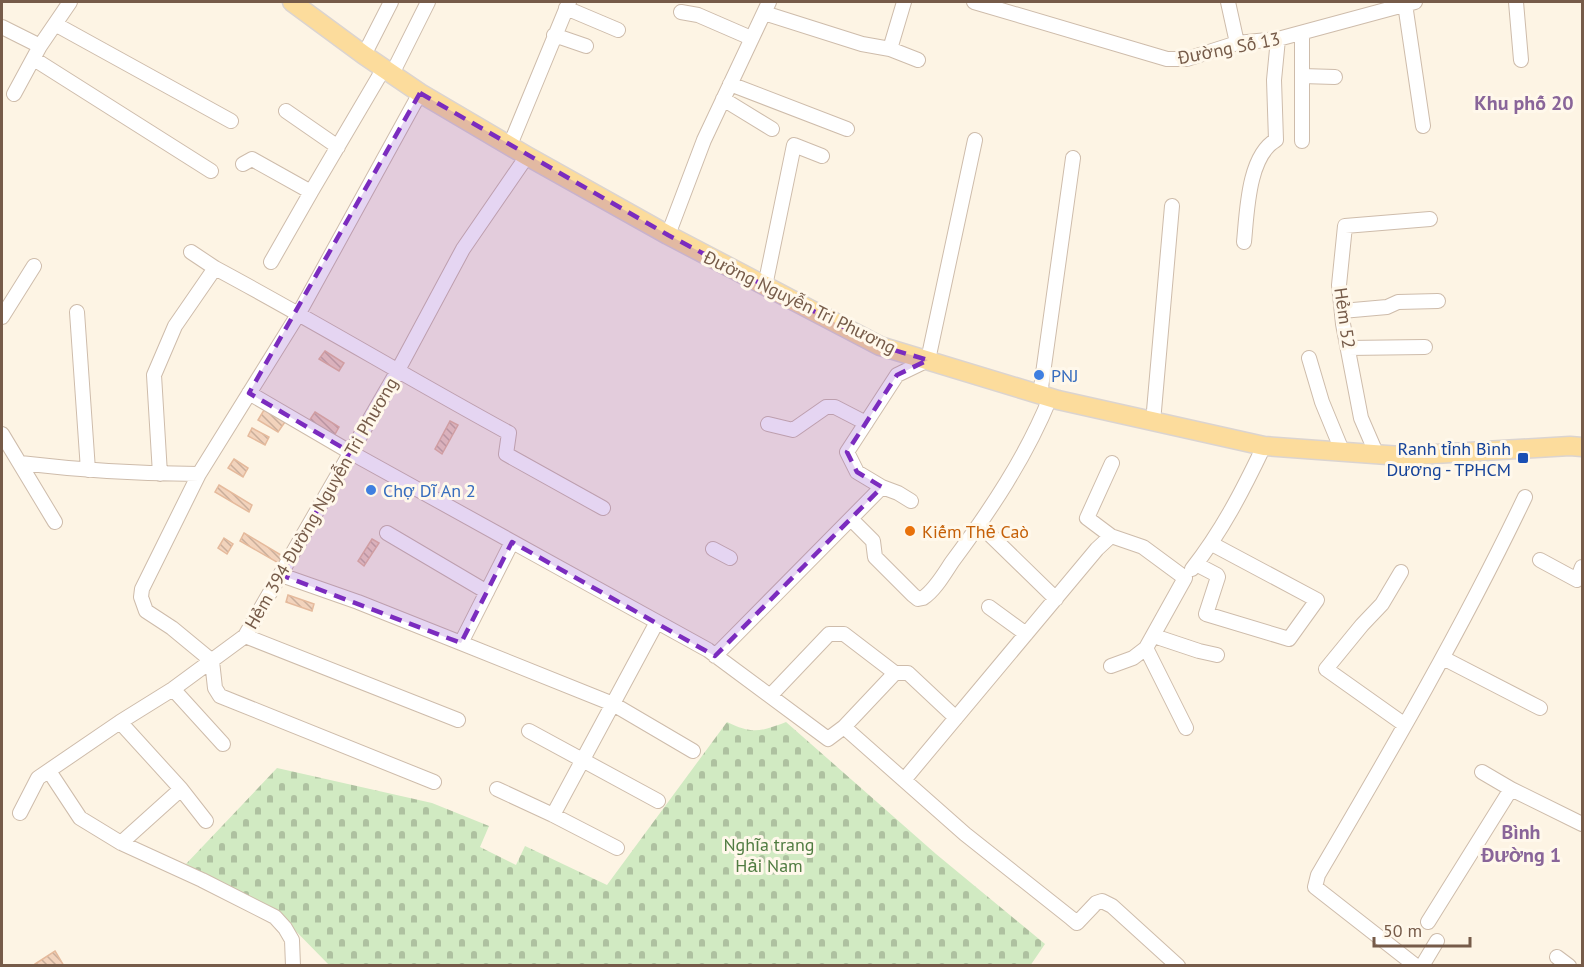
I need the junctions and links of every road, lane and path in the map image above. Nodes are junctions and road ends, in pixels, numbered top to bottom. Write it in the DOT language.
graph roads {
  1 [pos="70,2"];
  2 [pos="292,2"];
  3 [pos="391,2"];
  4 [pos="428,2"];
  5 [pos="904,2"];
  6 [pos="974,2"];
  7 [pos="1228,2"];
  8 [pos="1516,2"];
  9 [pos="1410,3"];
  10 [pos="567,5"];
  11 [pos="766,7"];
  12 [pos="681,12"];
  13 [pos="55,24"];
  14 [pos="618,30"];
  15 [pos="3,32"];
  16 [pos="1302,33"];
  17 [pos="554,35"];
  18 [pos="751,38"];
  19 [pos="1278,39"];
  20 [pos="1237,44"];
  21 [pos="586,46"];
  22 [pos="891,49"];
  23 [pos="37,53"];
  24 [pos="364,56"];
  25 [pos="918,60"];
  26 [pos="1521,60"];
  27 [pos="388,71"];
  28 [pos="1302,76"];
  29 [pos="1335,77"];
  30 [pos="730,84"];
  31 [pos="420,93"];
  32 [pos="14,94"];
  33 [pos="723,99"];
  34 [pos="286,111"];
  35 [pos="231,121"];
  36 [pos="1423,126"];
  37 [pos="772,129"];
  38 [pos="847,129"];
  39 [pos="975,140"];
  40 [pos="1302,141"];
  41 [pos="510,145"];
  42 [pos="338,147"];
  43 [pos="527,156"];
  44 [pos="822,156"];
  45 [pos="1072,158"];
  46 [pos="243,164"];
  47 [pos="211,171"];
  48 [pos="311,192"];
  49 [pos="1172,206"];
  50 [pos="1430,219"];
  51 [pos="668,235"];
  52 [pos="1244,242"];
  53 [pos="191,252"];
  54 [pos="271,262"];
  55 [pos="34,266"];
  56 [pos="214,268"];
  57 [pos="765,286"];
  58 [pos="1438,301"];
  59 [pos="76,312"];
  60 [pos="1342,312"];
  61 [pos="299,313"];
  62 [pos="2,317"];
  63 [pos="1425,347"];
  64 [pos="1348,348"];
  65 [pos="1309,358"];
  66 [pos="927,360"];
  67 [pos="397,372"];
  68 [pos="249,393"];
  69 [pos="1045,396"];
  70 [pos="1153,422"];
  71 [pos="866,423"];
  72 [pos="768,424"];
  73 [pos="2,434"];
  74 [pos="1264,446"];
  75 [pos="1582,447"];
  76 [pos="350,452"];
  77 [pos="1344,453"];
  78 [pos="1377,454"];
  79 [pos="20,463"];
  80 [pos="1112,463"];
  81 [pos="88,470"];
  82 [pos="160,474"];
  83 [pos="199,474"];
  84 [pos="882,487"];
  85 [pos="1525,497"];
  86 [pos="911,501"];
  87 [pos="603,508"];
  88 [pos="850,519"];
  89 [pos="55,522"];
  90 [pos="980,525"];
  91 [pos="387,533"];
  92 [pos="1112,536"];
  93 [pos="512,542"];
  94 [pos="1212,544"];
  95 [pos="713,549"];
  96 [pos="730,558"];
  97 [pos="1540,560"];
  98 [pos="1196,564"];
  99 [pos="1582,567"];
  100 [pos="1401,572"];
  101 [pos="280,575"];
  102 [pos="1185,578"];
  103 [pos="487,592"];
  104 [pos="1056,599"];
  105 [pos="989,607"];
  106 [pos="657,622"];
  107 [pos="1026,634"];
  108 [pos="245,636"];
  109 [pos="1154,636"];
  110 [pos="461,643"];
  111 [pos="1146,648"];
  112 [pos="1217,655"];
  113 [pos="715,656"];
  114 [pos="1443,658"];
  115 [pos="212,662"];
  116 [pos="1111,666"];
  117 [pos="895,673"];
  118 [pos="172,689"];
  119 [pos="770,696"];
  120 [pos="613,704"];
  121 [pos="1539,708"];
  122 [pos="956,718"];
  123 [pos="458,720"];
  124 [pos="120,722"];
  125 [pos="1405,725"];
  126 [pos="844,727"];
  127 [pos="1186,728"];
  128 [pos="529,731"];
  129 [pos="224,744"];
  130 [pos="693,751"];
  131 [pos="583,760"];
  132 [pos="1482,772"];
  133 [pos="44,774"];
  134 [pos="904,780"];
  135 [pos="434,782"];
  136 [pos="181,789"];
  137 [pos="497,789"];
  138 [pos="1511,789"];
  139 [pos="658,801"];
  140 [pos="20,813"];
  141 [pos="553,815"];
  142 [pos="206,821"];
  143 [pos="1582,824"];
  144 [pos="121,843"];
  145 [pos="617,848"];
  146 [pos="1428,922"];
  147 [pos="1437,942"];
  148 [pos="1557,957"];
  149 [pos="1399,961"];
  150 [pos="293,966"];
  151 [pos="1178,966"];
  152 [pos="1416,966"];
  153 [pos="1422,966"];
  154 [pos="1569,966"];
  1 -- 13 [label="street"];
  2 -- 24 [label="main road, Đường Nguyễn Tri Phương"];
  3 -- 24 [label="street"];
  4 -- 27 [label="street"];
  5 -- 22 [label="street"];
  6 -- 20 [label="street, Đường Số 13"];
  7 -- 20 [label="street"];
  8 -- 26 [label="street"];
  9 -- 16 [label="street, Đường Số 13"];
  9 -- 36 [label="street"];
  10 -- 14 [label="street"];
  10 -- 17 [label="street"];
  11 -- 18 [label="street"];
  11 -- 22 [label="street"];
  12 -- 18 [label="street"];
  13 -- 23 [label="street"];
  13 -- 35 [label="street"];
  15 -- 23 [label="street"];
  16 -- 19 [label="street, Đường Số 13"];
  16 -- 28 [label="street"];
  17 -- 21 [label="street"];
  17 -- 41 [label="street"];
  18 -- 30 [label="street"];
  19 -- 20 [label="street, Đường Số 13"];
  19 -- 52 [label="street"];
  22 -- 25 [label="street"];
  23 -- 32 [label="street"];
  23 -- 47 [label="street"];
  24 -- 27 [label="main road, Đường Nguyễn Tri Phương"];
  27 -- 31 [label="main road, Đường Nguyễn Tri Phương"];
  27 -- 42 [label="street"];
  28 -- 29 [label="street"];
  28 -- 40 [label="street"];
  30 -- 33 [label="street"];
  30 -- 38 [label="street"];
  31 -- 41 [label="main road, Đường Nguyễn Tri Phương"];
  31 -- 61 [label="street"];
  33 -- 37 [label="street"];
  33 -- 51 [label="street"];
  34 -- 42 [label="street"];
  39 -- 66 [label="street"];
  41 -- 43 [label="main road, Đường Nguyễn Tri Phương"];
  42 -- 48 [label="street"];
  43 -- 51 [label="main road, Đường Nguyễn Tri Phương"];
  43 -- 67 [label="street, Hẻm 394 Đường Nguyễn Tri Phương"];
  44 -- 57 [label="street"];
  45 -- 69 [label="street"];
  46 -- 48 [label="street"];
  48 -- 54 [label="street"];
  49 -- 70 [label="street"];
  50 -- 60 [label="street, Hẻm 52"];
  51 -- 57 [label="main road, Đường Nguyễn Tri Phương"];
  53 -- 56 [label="street"];
  55 -- 62 [label="street"];
  56 -- 61 [label="street"];
  56 -- 82 [label="street"];
  57 -- 66 [label="main road, Đường Nguyễn Tri Phương"];
  58 -- 60 [label="street"];
  59 -- 81 [label="street"];
  60 -- 64 [label="street, Hẻm 52"];
  61 -- 67 [label="street"];
  61 -- 68 [label="street"];
  63 -- 64 [label="street"];
  64 -- 78 [label="street, Hẻm 52"];
  65 -- 77 [label="street"];
  66 -- 69 [label="main road, Đường Nguyễn Tri Phương"];
  66 -- 71 [label="street"];
  67 -- 76 [label="street, Hẻm 394 Đường Nguyễn Tri Phương"];
  67 -- 87 [label="street"];
  68 -- 76 [label="street"];
  68 -- 83 [label="street"];
  69 -- 70 [label="main road, Đường Nguyễn Tri Phương"];
  69 -- 90 [label="street"];
  70 -- 74 [label="main road, Đường Nguyễn Tri Phương"];
  71 -- 72 [label="street"];
  71 -- 84 [label="street"];
  73 -- 79 [label="street"];
  74 -- 77 [label="main road, Đường Nguyễn Tri Phương"];
  74 -- 94 [label="street"];
  75 -- 78 [label="main road, Đường Nguyễn Tri Phương"];
  76 -- 93 [label="street"];
  76 -- 101 [label="street, Hẻm 394 Đường Nguyễn Tri Phương"];
  77 -- 78 [label="main road, Đường Nguyễn Tri Phương"];
  79 -- 81 [label="street"];
  79 -- 89 [label="street"];
  80 -- 92 [label="street"];
  81 -- 82 [label="street"];
  82 -- 83 [label="street"];
  83 -- 115 [label="street"];
  84 -- 86 [label="street"];
  84 -- 88 [label="street"];
  85 -- 114 [label="street"];
  88 -- 90 [label="street"];
  88 -- 113 [label="street"];
  90 -- 104 [label="street"];
  91 -- 103 [label="street"];
  92 -- 102 [label="street"];
  92 -- 104 [label="street"];
  93 -- 103 [label="street"];
  93 -- 106 [label="street"];
  94 -- 98 [label="street"];
  94 -- 98 [label="street"];
  95 -- 96 [label="street"];
  97 -- 99 [label="street"];
  98 -- 102 [label="street"];
  100 -- 125 [label="street"];
  101 -- 108 [label="street, Hẻm 394 Đường Nguyễn Tri Phương"];
  101 -- 110 [label="street"];
  102 -- 109 [label="street"];
  103 -- 110 [label="street"];
  104 -- 107 [label="street"];
  105 -- 107 [label="street"];
  106 -- 113 [label="street"];
  106 -- 120 [label="street"];
  107 -- 122 [label="street"];
  108 -- 115 [label="street, Hẻm 394 Đường Nguyễn Tri Phương"];
  108 -- 123 [label="street"];
  109 -- 111 [label="street"];
  109 -- 112 [label="street"];
  110 -- 120 [label="street"];
  111 -- 116 [label="street"];
  111 -- 127 [label="street"];
  113 -- 119 [label="street"];
  114 -- 121 [label="street"];
  114 -- 125 [label="street"];
  115 -- 118 [label="street, Hẻm 394 Đường Nguyễn Tri Phương"];
  115 -- 135 [label="street"];
  117 -- 119 [label="street"];
  117 -- 122 [label="street"];
  117 -- 126 [label="street"];
  118 -- 124 [label="street, Hẻm 394 Đường Nguyễn Tri Phương"];
  118 -- 129 [label="street"];
  119 -- 126 [label="street"];
  120 -- 130 [label="street"];
  120 -- 131 [label="street"];
  122 -- 134 [label="street"];
  124 -- 133 [label="street, Hẻm 394 Đường Nguyễn Tri Phương"];
  124 -- 136 [label="street"];
  125 -- 149 [label="street"];
  126 -- 134 [label="street"];
  128 -- 131 [label="street"];
  131 -- 139 [label="street"];
  131 -- 141 [label="street"];
  132 -- 138 [label="street"];
  133 -- 140 [label="street"];
  133 -- 144 [label="street"];
  134 -- 151 [label="street"];
  136 -- 142 [label="street"];
  136 -- 144 [label="street"];
  137 -- 141 [label="street"];
  138 -- 143 [label="street"];
  138 -- 146 [label="street"];
  141 -- 145 [label="street"];
  144 -- 150 [label="street"];
  147 -- 153 [label="street"];
  148 -- 154 [label="street"];
  149 -- 152 [label="street"];
}
